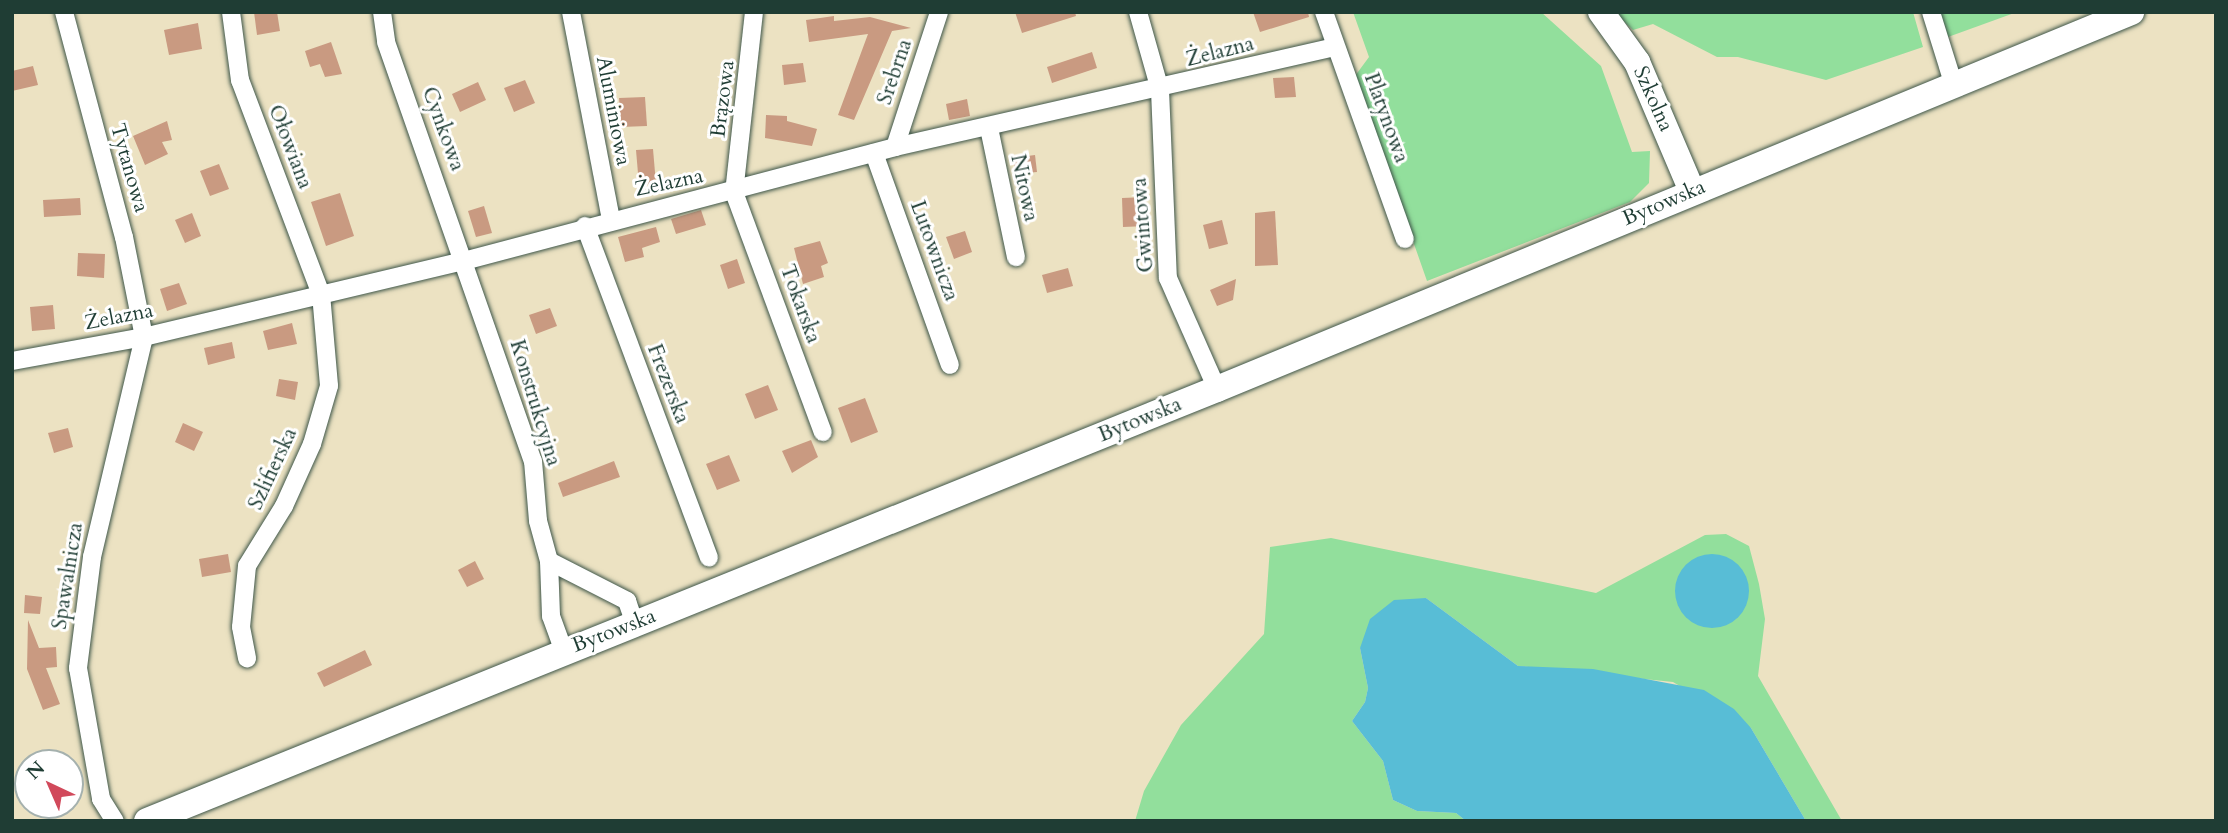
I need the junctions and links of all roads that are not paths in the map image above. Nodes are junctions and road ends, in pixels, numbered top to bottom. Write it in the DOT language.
graph roads {
  1 [pos="64,12"];
  2 [pos="230,12"];
  3 [pos="382,12"];
  4 [pos="570,12"];
  5 [pos="754,12"];
  6 [pos="939,12"];
  7 [pos="1138,12"];
  8 [pos="1324,12"];
  9 [pos="1601,12"];
  10 [pos="1931,12"];
  11 [pos="2131,12"];
  12 [pos="1335,47"];
  13 [pos="1954,86"];
  14 [pos="1160,90"];
  15 [pos="989,128"];
  16 [pos="895,147"];
  17 [pos="874,153"];
  18 [pos="1692,191"];
  19 [pos="734,192"];
  20 [pos="611,219"];
  21 [pos="584,226"];
  22 [pos="1405,239"];
  23 [pos="1016,257"];
  24 [pos="464,261"];
  25 [pos="321,294"];
  26 [pos="144,337"];
  27 [pos="12,361"];
  28 [pos="950,365"];
  29 [pos="1217,389"];
  30 [pos="823,432"];
  31 [pos="709,558"];
  32 [pos="549,561"];
  33 [pos="635,624"];
  34 [pos="564,651"];
  35 [pos="247,658"];
  36 [pos="115,821"];
  37 [pos="147,821"];
  1 -- 26 [label="street, Tytanowa"];
  2 -- 25 [label="street, Ołowiana"];
  3 -- 24 [label="street, Cynkowa"];
  4 -- 20 [label="street, Aluminiowa"];
  5 -- 19 [label="street, Brązowa"];
  6 -- 16 [label="street, Srebrna"];
  7 -- 14 [label="street, Gwintowa"];
  8 -- 12 [label="street, Platynowa"];
  9 -- 18 [label="main road, Szkolna"];
  10 -- 13 [label="street"];
  11 -- 13 [label="main road, Bytowska"];
  12 -- 14 [label="street, Żelazna"];
  12 -- 22 [label="street, Platynowa"];
  13 -- 18 [label="main road, Bytowska"];
  14 -- 15 [label="street, Żelazna"];
  14 -- 29 [label="street, Gwintowa"];
  15 -- 16 [label="street, Żelazna"];
  15 -- 23 [label="street, Nitowa"];
  16 -- 17 [label="street, Żelazna"];
  17 -- 19 [label="street, Żelazna"];
  17 -- 28 [label="street, Lutownicza"];
  18 -- 29 [label="main road, Bytowska"];
  19 -- 20 [label="street, Żelazna"];
  19 -- 30 [label="street, Tokarska"];
  20 -- 21 [label="street, Żelazna"];
  21 -- 24 [label="street, Żelazna"];
  21 -- 31 [label="street, Frezerska"];
  24 -- 25 [label="street, Żelazna"];
  24 -- 32 [label="street, Konstrukcyjna"];
  25 -- 26 [label="street, Żelazna"];
  25 -- 35 [label="street, Szlifierska"];
  26 -- 27 [label="street, Żelazna"];
  26 -- 36 [label="street, Spawalnicza"];
  29 -- 33 [label="main road, Bytowska"];
  32 -- 33 [label="street"];
  32 -- 34 [label="street, Konstrukcyjna"];
  33 -- 34 [label="main road, Bytowska"];
  34 -- 37 [label="main road, Bytowska"];
}
